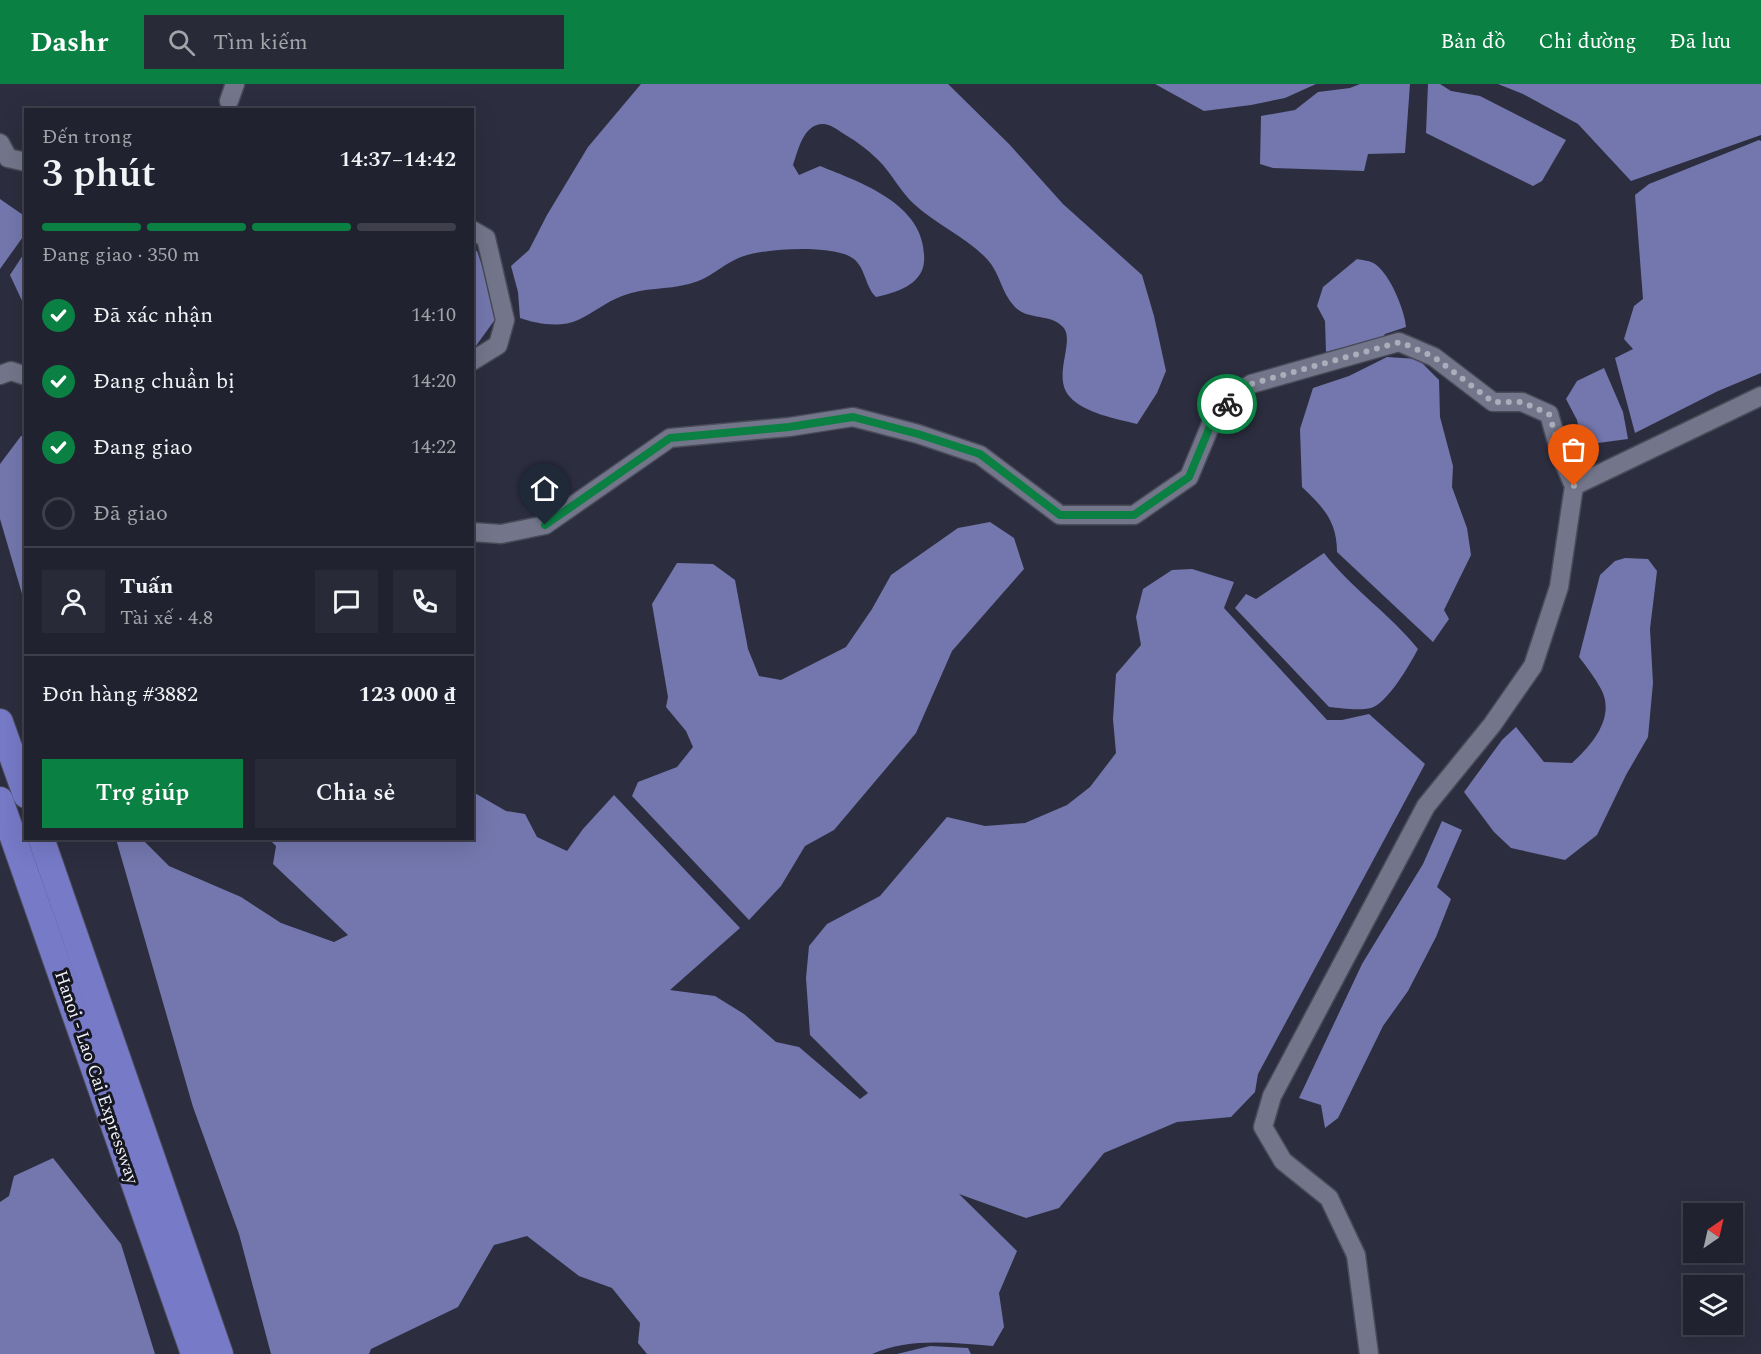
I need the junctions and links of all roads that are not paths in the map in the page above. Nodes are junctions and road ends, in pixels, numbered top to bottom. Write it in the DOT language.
graph roads {
  1 [pos="0,142"];
  2 [pos="24,162"];
  3 [pos="474,231"];
  4 [pos="474,360"];
  5 [pos="0,375"];
  6 [pos="24,375"];
  7 [pos="1761,396"];
  8 [pos="1574,486"];
  9 [pos="474,532"];
  10 [pos="0,722"];
  11 [pos="24,789"];
  12 [pos="0,800"];
  13 [pos="42,840"];
  14 [pos="194,1354"];
  15 [pos="220,1354"];
  16 [pos="1369,1354"];
  1 -- 2 [label="street"];
  3 -- 4 [label="street"];
  5 -- 6 [label="street"];
  7 -- 8 [label="street"];
  8 -- 9 [label="street"];
  8 -- 16 [label="street"];
  10 -- 11 [label="highway"];
  12 -- 14 [label="highway, Hanoi - Lao Cai Expressway"];
  13 -- 15 [label="highway, Hanoi - Lao Cai Expressway"];
}
